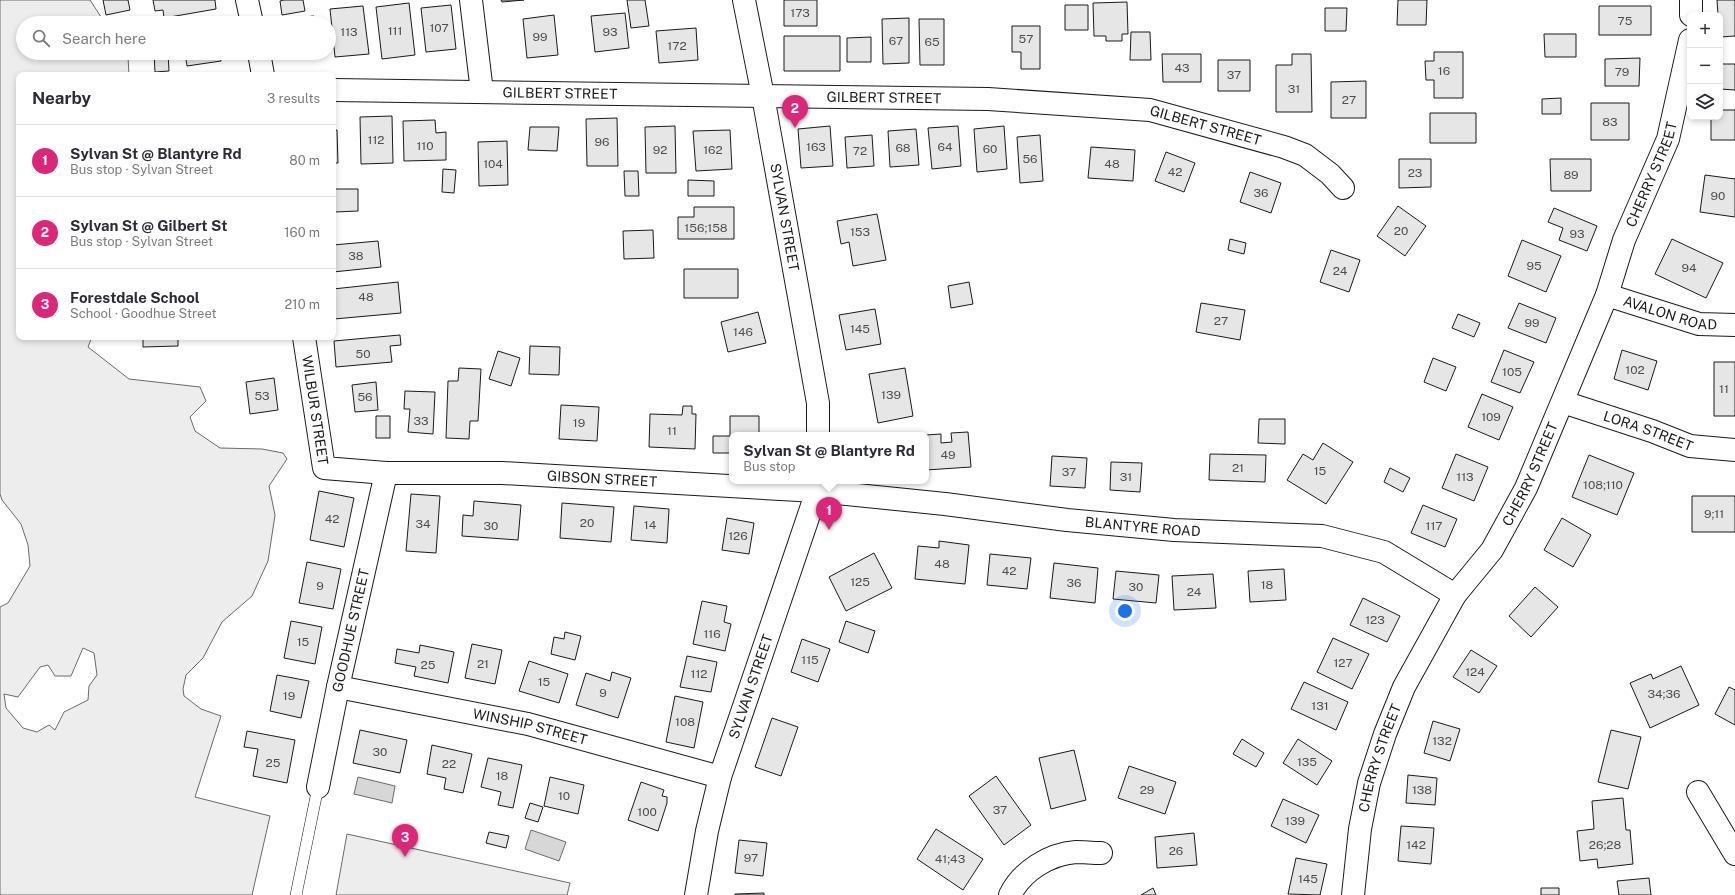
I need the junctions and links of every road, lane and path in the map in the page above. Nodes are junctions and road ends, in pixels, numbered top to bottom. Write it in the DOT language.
graph roads {
  1 [pos="247,0"];
  2 [pos="471,0"];
  3 [pos="744,0"];
  4 [pos="1691,0"];
  5 [pos="1691,12"];
  6 [pos="250,16"];
  7 [pos="1688,48"];
  8 [pos="260,60"];
  9 [pos="262,72"];
  10 [pos="336,90"];
  11 [pos="482,92"];
  12 [pos="764,96"];
  13 [pos="1343,188"];
  14 [pos="1607,295"];
  15 [pos="1735,325"];
  16 [pos="304,340"];
  17 [pos="1563,402"];
  18 [pos="818,432"];
  19 [pos="1735,450"];
  20 [pos="386,473"];
  21 [pos="729,482"];
  22 [pos="769,484"];
  23 [pos="817,486"];
  24 [pos="1455,595"];
  25 [pos="338,687"];
  26 [pos="720,777"];
  27 [pos="318,787"];
  28 [pos="1698,792"];
  29 [pos="1101,853"];
  30 [pos="1735,854"];
  31 [pos="296,895"];
  32 [pos="696,895"];
  33 [pos="1010,895"];
  34 [pos="1353,895"];
  1 -- 6 [label="street"];
  2 -- 11 [label="street"];
  3 -- 12 [label="street, SYLVAN STREET"];
  4 -- 5 [label="street"];
  7 -- 14 [label="street, CHERRY STREET"];
  8 -- 9 [label="street"];
  10 -- 11 [label="street, GILBERT STREET"];
  11 -- 12 [label="street, GILBERT STREET"];
  12 -- 13 [label="street, GILBERT STREET"];
  12 -- 18 [label="street, SYLVAN STREET"];
  14 -- 15 [label="street, AVALON ROAD"];
  14 -- 17 [label="street, CHERRY STREET"];
  16 -- 20 [label="street, WILBUR STREET"];
  17 -- 19 [label="street, LORA STREET"];
  17 -- 24 [label="street, CHERRY STREET"];
  20 -- 21 [label="street, GIBSON STREET"];
  20 -- 25 [label="street, GOODHUE STREET"];
  22 -- 23 [label="street, GIBSON STREET"];
  23 -- 24 [label="street, BLANTYRE ROAD"];
  23 -- 26 [label="street, SYLVAN STREET"];
  24 -- 34 [label="street, CHERRY STREET"];
  25 -- 26 [label="street, WINSHIP STREET"];
  25 -- 27 [label="street, GOODHUE STREET"];
  26 -- 32 [label="street, SYLVAN STREET"];
  27 -- 31 [label="lane"];
  28 -- 30 [label="street"];
  29 -- 33 [label="street"];
}
